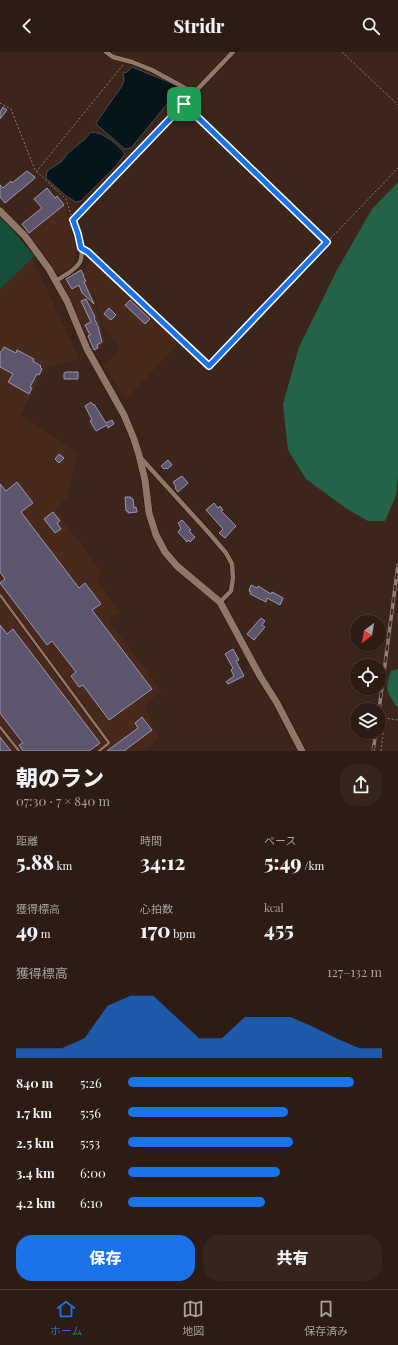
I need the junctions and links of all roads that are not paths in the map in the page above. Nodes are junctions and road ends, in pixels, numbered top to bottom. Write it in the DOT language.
graph roads {
  1 [pos="106,52"];
  2 [pos="233,52"];
  3 [pos="194,93"];
  4 [pos="0,211"];
  5 [pos="56,281"];
  6 [pos="139,455"];
  7 [pos="0,595"];
  8 [pos="220,602"];
  9 [pos="0,727"];
  10 [pos="19,751"];
  11 [pos="99,751"];
  12 [pos="302,751"];
  1 -- 3 [label="street"];
  2 -- 3 [label="street"];
  3 -- 5 [label="street"];
  4 -- 5 [label="street"];
  5 -- 6 [label="street"];
  6 -- 8 [label="street"];
  6 -- 8 [label="street"];
  7 -- 11 [label="lane"];
  8 -- 12 [label="street"];
  9 -- 10 [label="lane"];
}
